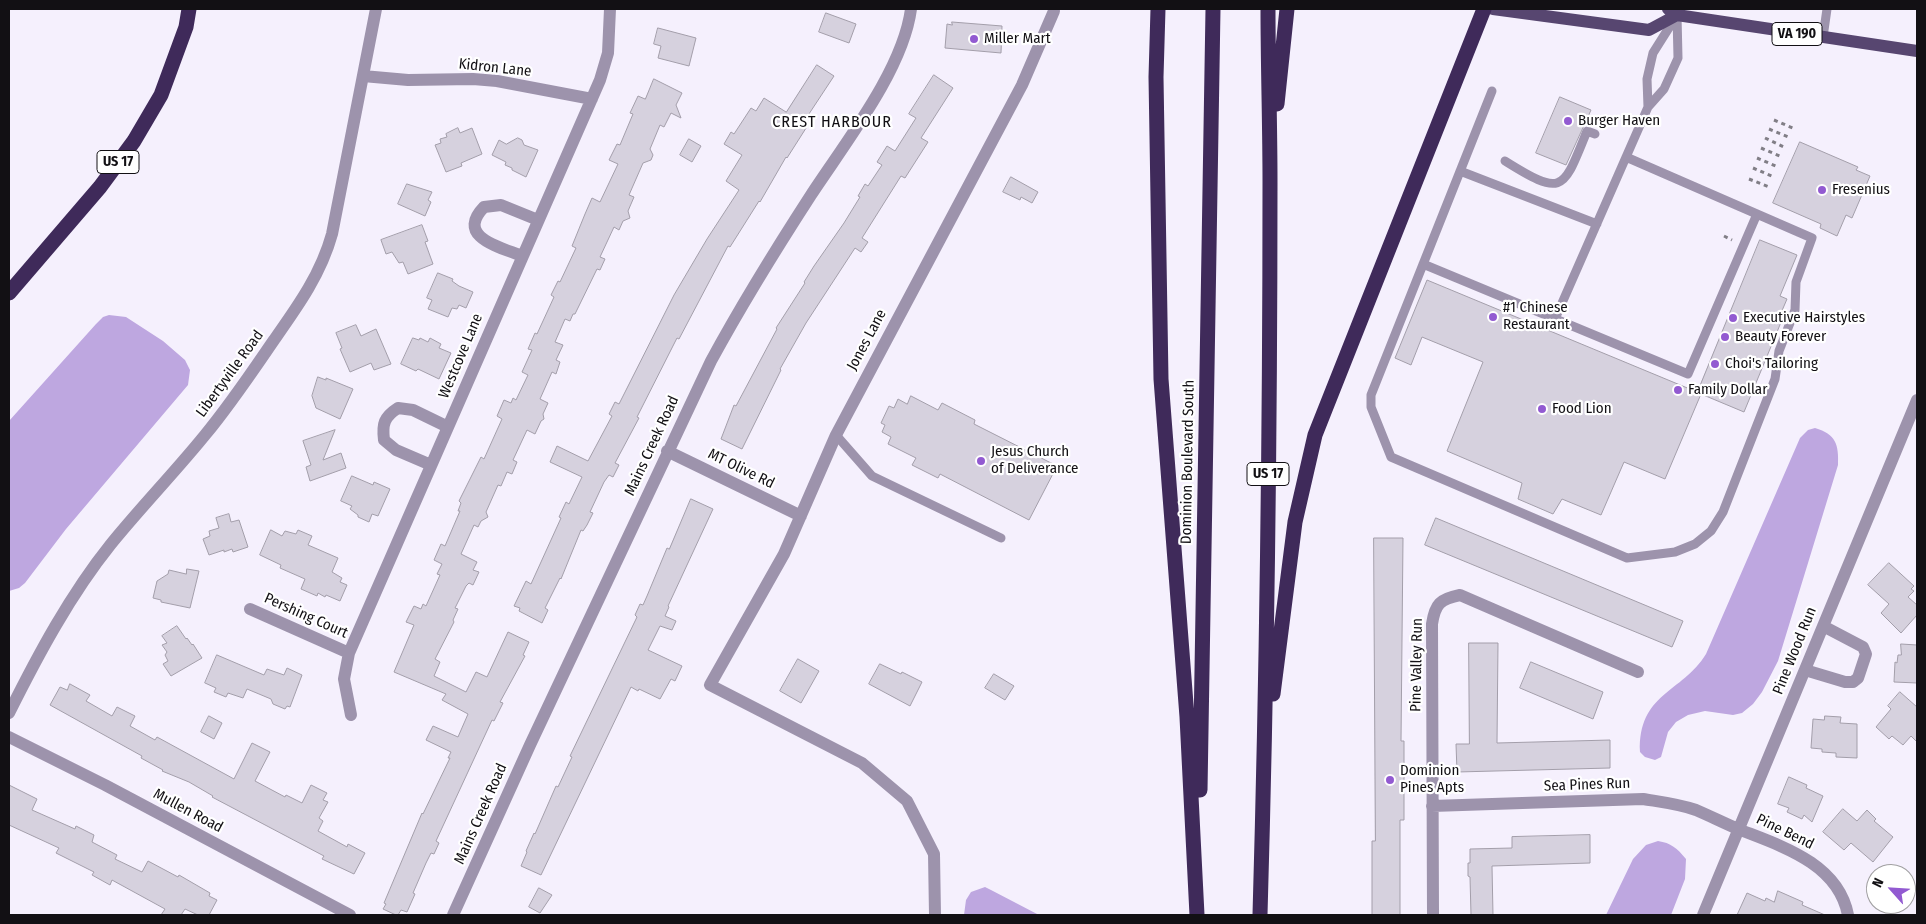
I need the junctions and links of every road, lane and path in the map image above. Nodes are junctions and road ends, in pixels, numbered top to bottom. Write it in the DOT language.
graph roads {
  1 [pos="189,9"];
  2 [pos="376,9"];
  3 [pos="610,9"];
  4 [pos="911,9"];
  5 [pos="1158,9"];
  6 [pos="1268,9"];
  7 [pos="1286,9"];
  8 [pos="1484,9"];
  9 [pos="1493,9"];
  10 [pos="1827,9"];
  11 [pos="1054,11"];
  12 [pos="1674,11"];
  13 [pos="1213,13"];
  14 [pos="1823,38"];
  15 [pos="1917,51"];
  16 [pos="363,76"];
  17 [pos="1492,91"];
  18 [pos="592,99"];
  19 [pos="1648,107"];
  20 [pos="1774,120"];
  21 [pos="1795,128"];
  22 [pos="1769,129"];
  23 [pos="1595,134"];
  24 [pos="1765,138"];
  25 [pos="1791,138"];
  26 [pos="1761,148"];
  27 [pos="1786,148"];
  28 [pos="1626,157"];
  29 [pos="1782,157"];
  30 [pos="1758,158"];
  31 [pos="1506,161"];
  32 [pos="1778,167"];
  33 [pos="1753,168"];
  34 [pos="1460,171"];
  35 [pos="1774,177"];
  36 [pos="1749,179"];
  37 [pos="1270,180"];
  38 [pos="1769,187"];
  39 [pos="1757,214"];
  40 [pos="538,220"];
  41 [pos="1597,224"];
  42 [pos="522,256"];
  43 [pos="1423,264"];
  44 [pos="9,293"];
  45 [pos="1555,319"];
  46 [pos="1917,400"];
  47 [pos="448,427"];
  48 [pos="836,434"];
  49 [pos="667,451"];
  50 [pos="431,465"];
  51 [pos="801,516"];
  52 [pos="1001,538"];
  53 [pos="250,609"];
  54 [pos="1823,626"];
  55 [pos="349,653"];
  56 [pos="1805,670"];
  57 [pos="1638,672"];
  58 [pos="9,713"];
  59 [pos="351,716"];
  60 [pos="9,737"];
  61 [pos="1264,768"];
  62 [pos="1432,806"];
  63 [pos="1739,829"];
  64 [pos="350,915"];
  65 [pos="453,915"];
  66 [pos="935,915"];
  67 [pos="1197,915"];
  68 [pos="1260,915"];
  69 [pos="1433,915"];
  70 [pos="1703,915"];
  71 [pos="1848,915"];
  1 -- 44 [label="highway, US 17"];
  2 -- 16 [label="street, Libertyville Road"];
  3 -- 18 [label="street, Westcove Lane"];
  4 -- 49 [label="street, Mains Creek Road"];
  5 -- 67 [label="highway"];
  6 -- 37 [label="highway, US 17"];
  7 -- 37 [label="highway"];
  8 -- 61 [label="highway"];
  9 -- 12 [label="main road"];
  10 -- 14 [label="lane"];
  11 -- 48 [label="street, Jones Lane"];
  12 -- 14 [label="main road, VA 190"];
  12 -- 19 [label="lane"];
  12 -- 19 [label="lane"];
  13 -- 67 [label="highway, Dominion Boulevard South"];
  14 -- 15 [label="main road, VA 190"];
  16 -- 18 [label="street, Kidron Lane"];
  16 -- 58 [label="street, Libertyville Road"];
  17 -- 34 [label="lane"];
  18 -- 40 [label="street, Westcove Lane"];
  19 -- 28 [label="lane"];
  20 -- 21 [label="path"];
  22 -- 25 [label="path"];
  23 -- 31 [label="lane"];
  24 -- 27 [label="path"];
  26 -- 29 [label="path"];
  28 -- 39 [label="lane"];
  28 -- 41 [label="lane"];
  30 -- 32 [label="path"];
  33 -- 35 [label="path"];
  34 -- 41 [label="lane"];
  34 -- 43 [label="lane"];
  36 -- 38 [label="path"];
  37 -- 61 [label="highway, US 17"];
  39 -- 43 [label="lane"];
  39 -- 45 [label="lane"];
  40 -- 42 [label="street, Westcove Lane"];
  40 -- 42 [label="street"];
  41 -- 45 [label="lane"];
  42 -- 47 [label="street, Westcove Lane"];
  43 -- 45 [label="lane"];
  46 -- 54 [label="street, Pine Wood Run"];
  47 -- 50 [label="street, Westcove Lane"];
  47 -- 50 [label="street"];
  48 -- 51 [label="street, Jones Lane"];
  48 -- 52 [label="lane"];
  49 -- 51 [label="street, MT Olive Rd"];
  49 -- 65 [label="street, Mains Creek Road"];
  50 -- 55 [label="street, Westcove Lane"];
  51 -- 66 [label="street, Jones Lane"];
  53 -- 55 [label="street, Pershing Court"];
  54 -- 56 [label="street, Pine Wood Run"];
  54 -- 56 [label="street"];
  55 -- 59 [label="street, Westcove Lane"];
  56 -- 63 [label="street, Pine Wood Run"];
  57 -- 62 [label="street, Pine Valley Run"];
  60 -- 64 [label="street, Mullen Road"];
  61 -- 68 [label="highway, US 17"];
  62 -- 63 [label="street, Sea Pines Run"];
  62 -- 69 [label="street, Pine Valley Run"];
  63 -- 70 [label="street, Pine Wood Run"];
  63 -- 71 [label="street, Pine Bend"];
}
